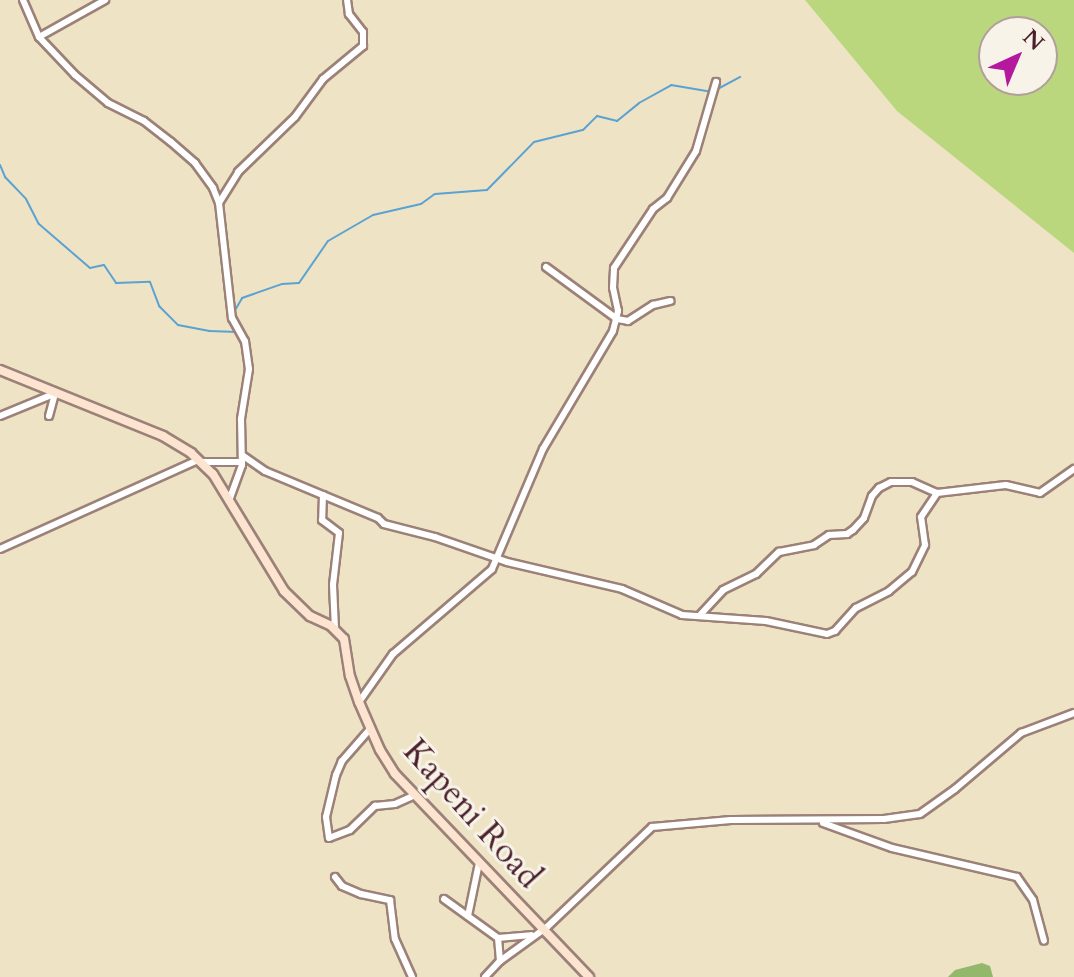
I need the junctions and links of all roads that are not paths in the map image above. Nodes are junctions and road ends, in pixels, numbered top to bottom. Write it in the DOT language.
graph roads {
  1 [pos="23,0"];
  2 [pos="105,0"];
  3 [pos="347,0"];
  4 [pos="39,37"];
  5 [pos="716,82"];
  6 [pos="219,203"];
  7 [pos="546,267"];
  8 [pos="671,301"];
  9 [pos="617,319"];
  10 [pos="0,370"];
  11 [pos="56,392"];
  12 [pos="0,416"];
  13 [pos="49,416"];
  14 [pos="242,458"];
  15 [pos="200,461"];
  16 [pos="1074,469"];
  17 [pos="937,493"];
  18 [pos="323,495"];
  19 [pos="230,498"];
  20 [pos="0,549"];
  21 [pos="497,558"];
  22 [pos="700,615"];
  23 [pos="335,629"];
  24 [pos="359,702"];
  25 [pos="1074,713"];
  26 [pos="370,729"];
  27 [pos="415,795"];
  28 [pos="819,821"];
  29 [pos="479,863"];
  30 [pos="335,877"];
  31 [pos="444,899"];
  32 [pos="468,916"];
  33 [pos="542,930"];
  34 [pos="532,935"];
  35 [pos="498,938"];
  36 [pos="1044,941"];
  37 [pos="500,961"];
  38 [pos="412,977"];
  39 [pos="485,977"];
  40 [pos="589,977"];
  1 -- 4 [label="street"];
  2 -- 4 [label="street"];
  3 -- 6 [label="street"];
  4 -- 6 [label="street"];
  5 -- 9 [label="street"];
  6 -- 14 [label="street"];
  7 -- 9 [label="street"];
  8 -- 9 [label="street"];
  9 -- 21 [label="street"];
  10 -- 11 [label="main road"];
  11 -- 12 [label="street"];
  11 -- 13 [label="street"];
  11 -- 15 [label="main road"];
  14 -- 15 [label="street"];
  14 -- 18 [label="street"];
  14 -- 19 [label="street"];
  15 -- 19 [label="main road"];
  15 -- 20 [label="street"];
  16 -- 17 [label="street"];
  17 -- 22 [label="street"];
  17 -- 22 [label="street"];
  18 -- 21 [label="street"];
  18 -- 23 [label="street"];
  19 -- 23 [label="main road"];
  21 -- 22 [label="street"];
  21 -- 24 [label="street"];
  23 -- 24 [label="main road, Kapeni Road"];
  24 -- 26 [label="main road, Kapeni Road"];
  25 -- 28 [label="street"];
  26 -- 27 [label="main road, Kapeni Road"];
  26 -- 27 [label="street"];
  27 -- 29 [label="main road, Kapeni Road"];
  28 -- 33 [label="street"];
  28 -- 36 [label="street"];
  29 -- 32 [label="street"];
  29 -- 33 [label="main road, Kapeni Road"];
  30 -- 38 [label="street"];
  31 -- 32 [label="street"];
  32 -- 35 [label="street"];
  33 -- 34 [label="street"];
  33 -- 40 [label="main road, Kapeni Road"];
  34 -- 35 [label="street"];
  34 -- 37 [label="street"];
  35 -- 37 [label="street"];
  37 -- 39 [label="street"];
}
